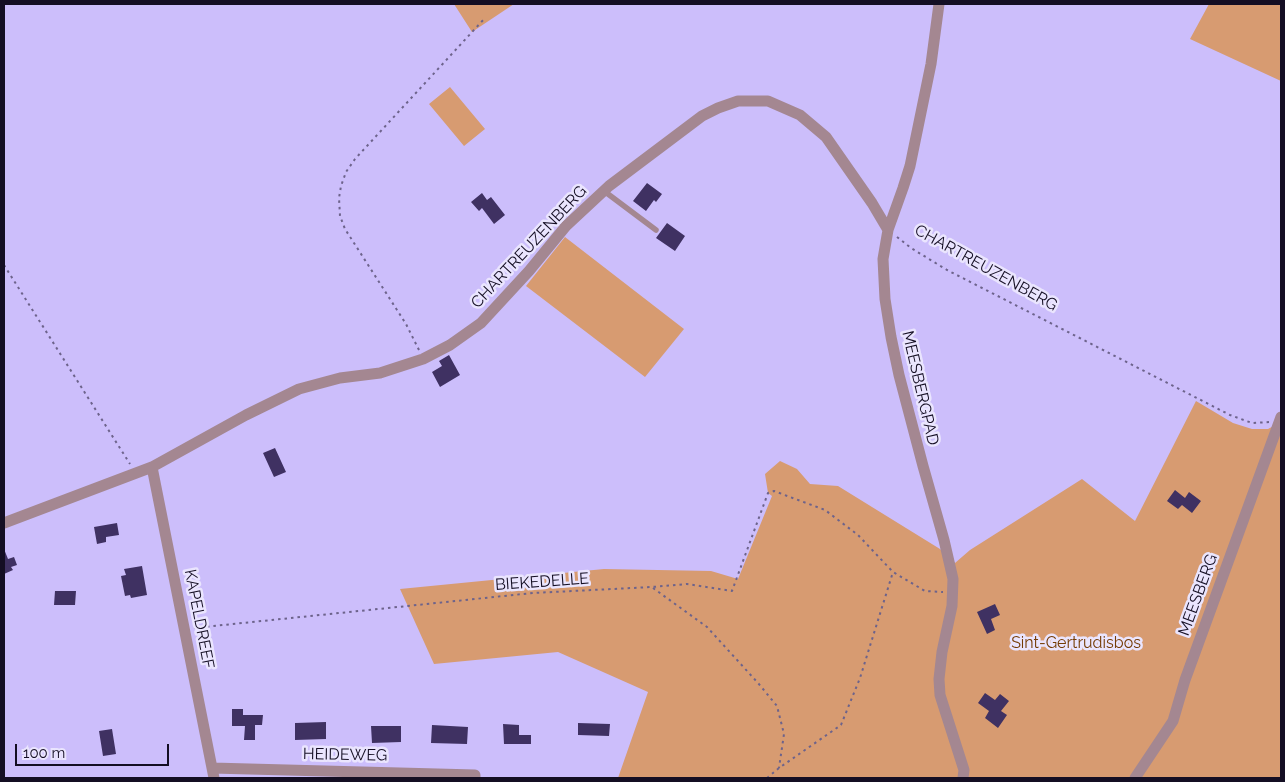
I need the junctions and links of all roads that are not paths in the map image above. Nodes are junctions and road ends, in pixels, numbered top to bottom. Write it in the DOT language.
graph roads {
  1 [pos="939,4"];
  2 [pos="604,191"];
  3 [pos="656,230"];
  4 [pos="888,230"];
  5 [pos="1281,419"];
  6 [pos="152,467"];
  7 [pos="4,523"];
  8 [pos="213,773"];
  9 [pos="475,778"];
  10 [pos="964,778"];
  11 [pos="1135,778"];
  1 -- 4 [label="street, MEESBERGPAD"];
  2 -- 3 [label="lane"];
  2 -- 4 [label="street, CHARTREUZENBERG"];
  2 -- 6 [label="street, CHARTREUZENBERG"];
  4 -- 10 [label="street, MEESBERGPAD"];
  5 -- 11 [label="street, MEESBERG"];
  6 -- 7 [label="street, CHARTREUZENBERG"];
  6 -- 8 [label="street, KAPELDREEF"];
  8 -- 9 [label="street, HEIDEWEG"];
}
